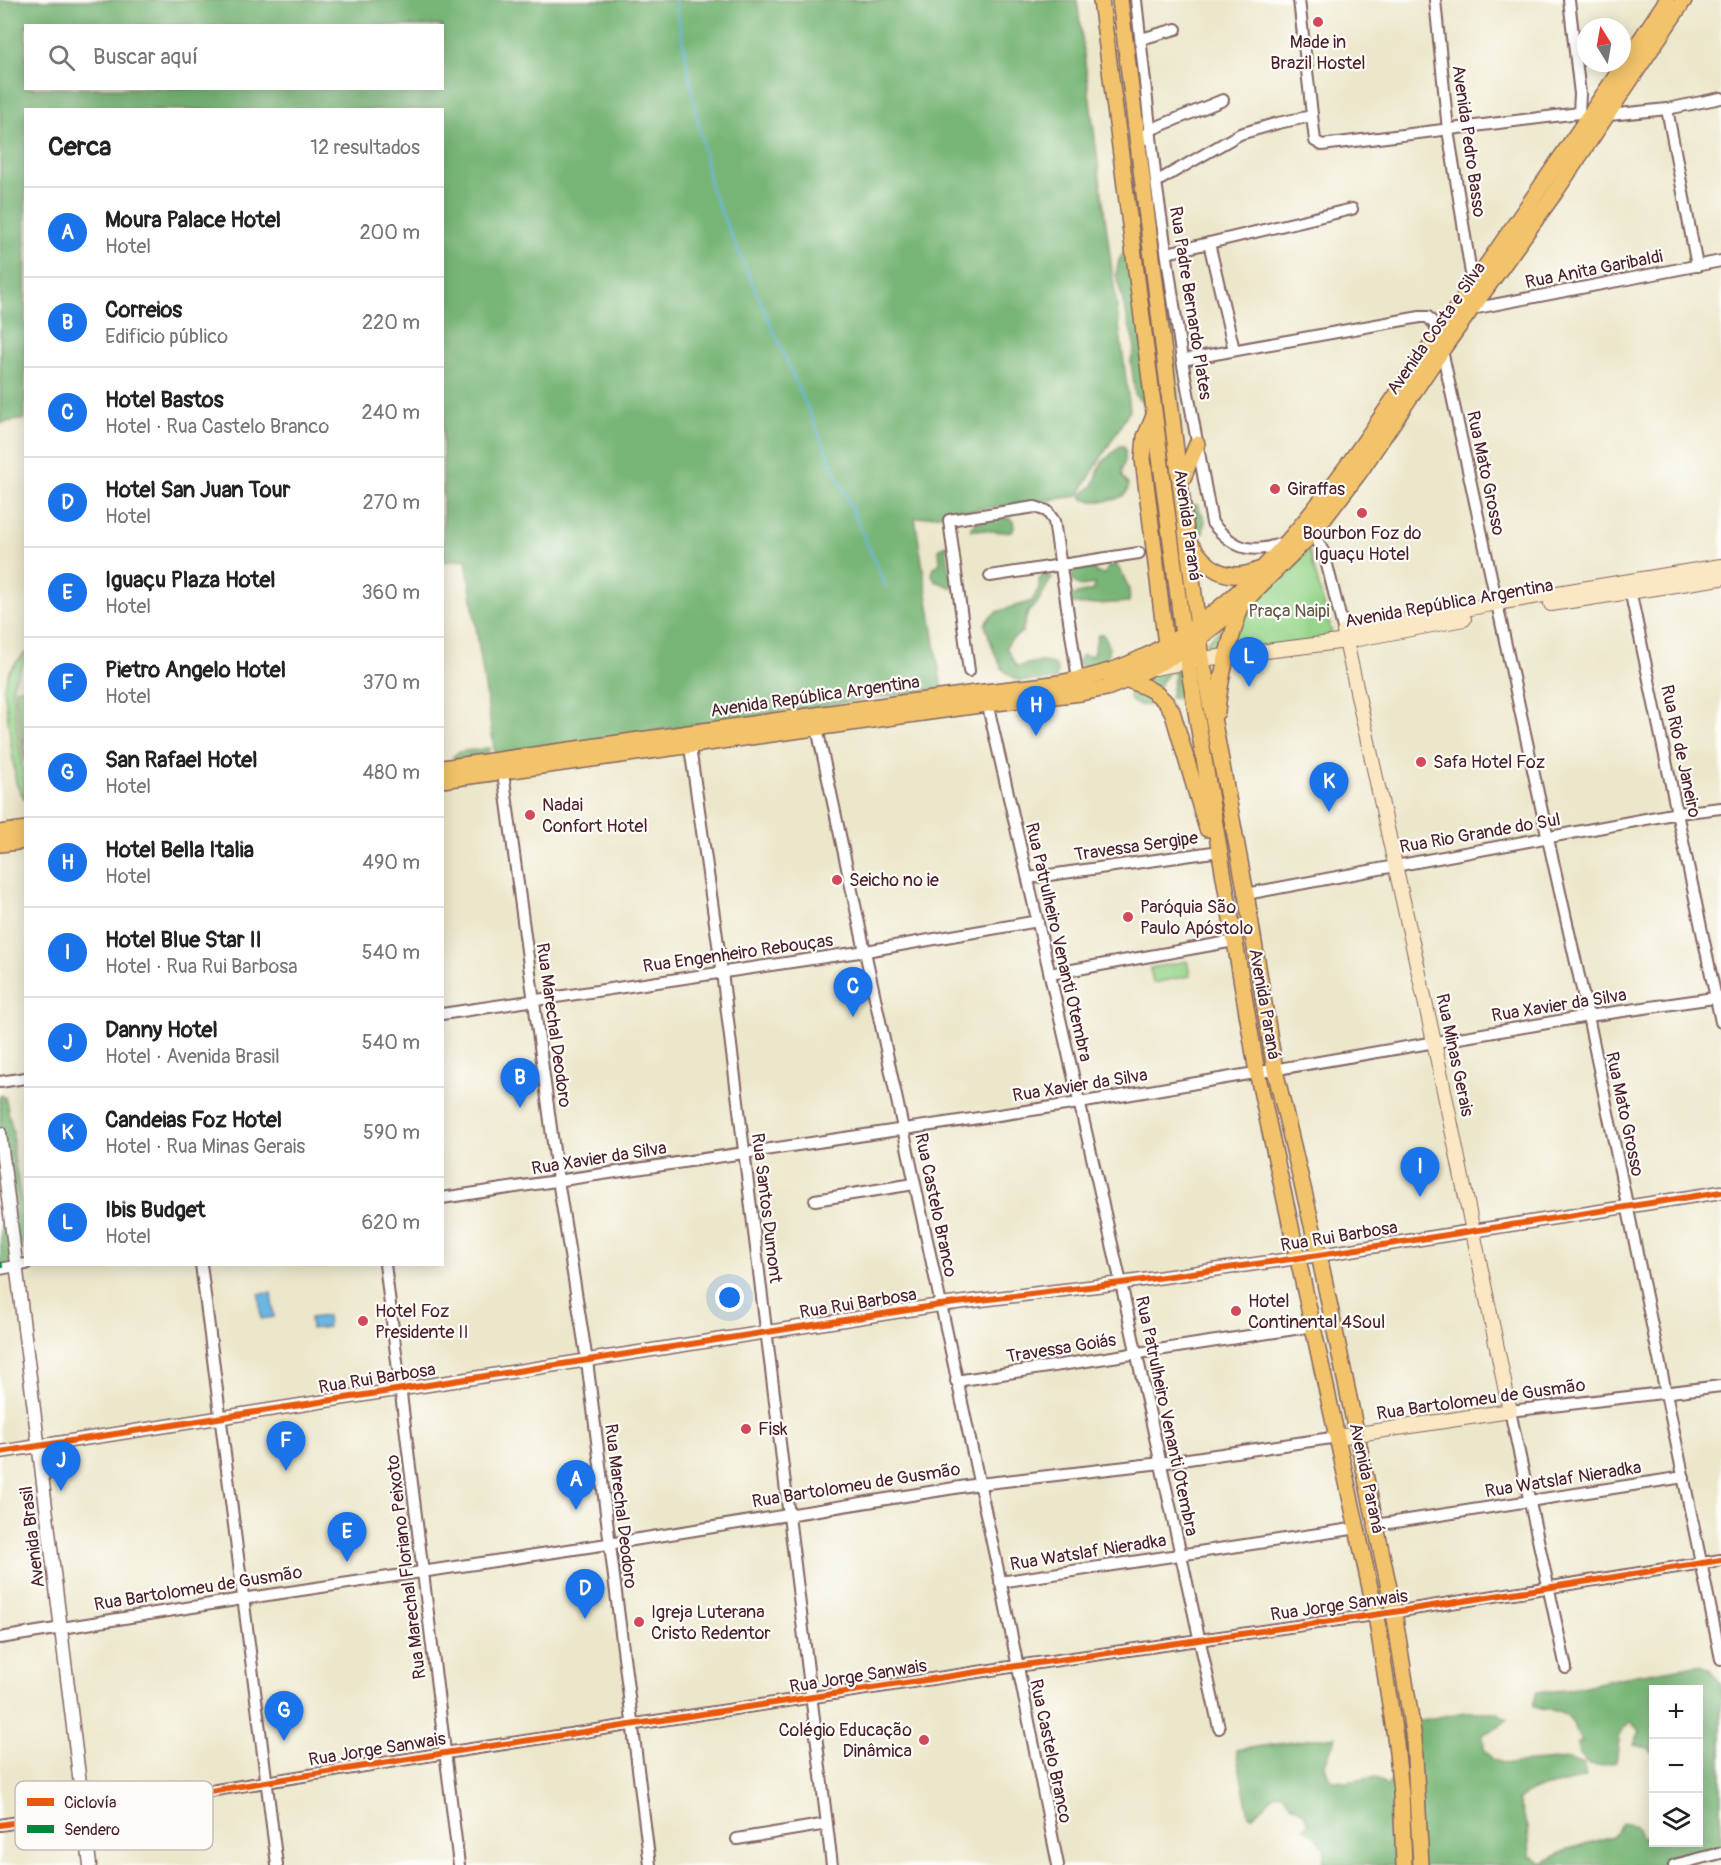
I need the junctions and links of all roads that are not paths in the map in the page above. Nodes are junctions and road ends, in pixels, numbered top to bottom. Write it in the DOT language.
graph roads {
  1 [pos="1101,0"];
  2 [pos="1120,0"];
  3 [pos="1136,0"];
  4 [pos="1299,0"];
  5 [pos="1435,0"];
  6 [pos="1569,0"];
  7 [pos="1667,0"];
  8 [pos="1684,0"];
  9 [pos="1176,28"];
  10 [pos="1141,39"];
  11 [pos="1721,98"];
  12 [pos="1222,100"];
  13 [pos="1667,109"];
  14 [pos="1591,115"];
  15 [pos="1312,116"];
  16 [pos="1152,129"];
  17 [pos="1449,130"];
  18 [pos="1138,144"];
  19 [pos="1156,182"];
  20 [pos="1352,209"];
  21 [pos="1209,243"];
  22 [pos="1167,254"];
  23 [pos="1721,261"];
  24 [pos="1697,266"];
  25 [pos="1473,286"];
  26 [pos="1473,309"];
  27 [pos="1440,342"];
  28 [pos="1234,350"];
  29 [pos="1182,360"];
  30 [pos="1154,416"];
  31 [pos="1197,444"];
  32 [pos="1180,486"];
  33 [pos="1313,533"];
  34 [pos="1186,539"];
  35 [pos="1288,541"];
  36 [pos="1139,553"];
  37 [pos="1061,564"];
  38 [pos="1721,566"];
  39 [pos="1261,569"];
  40 [pos="990,576"];
  41 [pos="1721,578"];
  42 [pos="1629,587"];
  43 [pos="1242,604"];
  44 [pos="1498,608"];
  45 [pos="1198,632"];
  46 [pos="1346,637"];
  47 [pos="1166,645"];
  48 [pos="1190,651"];
  49 [pos="1226,656"];
  50 [pos="969,671"];
  51 [pos="1078,680"];
  52 [pos="1126,680"];
  53 [pos="986,698"];
  54 [pos="817,728"];
  55 [pos="1215,734"];
  56 [pos="688,740"];
  57 [pos="502,766"];
  58 [pos="444,768"];
  59 [pos="444,780"];
  60 [pos="1721,808"];
  61 [pos="1678,813"];
  62 [pos="24,829"];
  63 [pos="0,833"];
  64 [pos="1548,839"];
  65 [pos="24,841"];
  66 [pos="0,844"];
  67 [pos="1213,852"];
  68 [pos="1396,865"];
  69 [pos="1222,875"];
  70 [pos="1028,878"];
  71 [pos="1246,894"];
  72 [pos="1038,921"];
  73 [pos="1234,941"];
  74 [pos="866,951"];
  75 [pos="722,972"];
  76 [pos="1050,974"];
  77 [pos="1718,998"];
  78 [pos="535,1000"];
  79 [pos="444,1014"];
  80 [pos="1588,1016"];
  81 [pos="1721,1022"];
  82 [pos="1434,1042"];
  83 [pos="1275,1070"];
  84 [pos="1257,1072"];
  85 [pos="24,1078"];
  86 [pos="0,1082"];
  87 [pos="1079,1102"];
  88 [pos="903,1130"];
  89 [pos="0,1133"];
  90 [pos="744,1152"];
  91 [pos="558,1180"];
  92 [pos="914,1184"];
  93 [pos="1721,1192"];
  94 [pos="444,1198"];
  95 [pos="815,1200"];
  96 [pos="1627,1207"];
  97 [pos="1473,1230"];
  98 [pos="1319,1255"];
  99 [pos="1298,1257"];
  100 [pos="21,1265"];
  101 [pos="201,1266"];
  102 [pos="385,1266"];
  103 [pos="0,1269"];
  104 [pos="1121,1283"];
  105 [pos="940,1305"];
  106 [pos="1314,1326"];
  107 [pos="766,1333"];
  108 [pos="1136,1354"];
  109 [pos="586,1361"];
  110 [pos="956,1382"];
  111 [pos="1721,1386"];
  112 [pos="401,1390"];
  113 [pos="1666,1393"];
  114 [pos="1510,1410"];
  115 [pos="219,1418"];
  116 [pos="1356,1435"];
  117 [pos="1338,1437"];
  118 [pos="39,1446"];
  119 [pos="0,1452"];
  120 [pos="1161,1463"];
  121 [pos="1684,1477"];
  122 [pos="979,1484"];
  123 [pos="1530,1502"];
  124 [pos="789,1514"];
  125 [pos="1376,1525"];
  126 [pos="1358,1528"];
  127 [pos="608,1544"];
  128 [pos="1181,1554"];
  129 [pos="1721,1560"];
  130 [pos="1700,1562"];
  131 [pos="422,1571"];
  132 [pos="1000,1582"];
  133 [pos="1547,1589"];
  134 [pos="243,1599"];
  135 [pos="1394,1612"];
  136 [pos="1376,1615"];
  137 [pos="62,1628"];
  138 [pos="0,1638"];
  139 [pos="1200,1641"];
  140 [pos="1721,1659"];
  141 [pos="1017,1666"];
  142 [pos="1566,1668"];
  143 [pos="811,1698"];
  144 [pos="632,1726"];
  145 [pos="1219,1728"];
  146 [pos="445,1754"];
  147 [pos="80,1781"];
  148 [pos="265,1782"];
  149 [pos="213,1790"];
  150 [pos="15,1822"];
  151 [pos="827,1824"];
  152 [pos="0,1825"];
  153 [pos="736,1839"];
  154 [pos="88,1850"];
  155 [pos="1721,1853"];
  156 [pos="90,1865"];
  157 [pos="277,1865"];
  158 [pos="459,1865"];
  159 [pos="650,1865"];
  160 [pos="832,1865"];
  161 [pos="1058,1865"];
  162 [pos="1404,1865"];
  163 [pos="1421,1865"];
  164 [pos="1674,1865"];
  1 -- 30 [label="main road, Avenida Paraná"];
  2 -- 18 [label="main road, Avenida Paraná"];
  3 -- 10 [label="street, Rua Padre Bernardo Plates"];
  4 -- 15 [label="street"];
  5 -- 17 [label="street, Avenida Pedro Basso"];
  6 -- 14 [label="street"];
  7 -- 14 [label="main road, Avenida Costa e Silva"];
  8 -- 14 [label="main road, Avenida Costa e Silva"];
  9 -- 10 [label="street"];
  10 -- 16 [label="street, Rua Padre Bernardo Plates"];
  11 -- 13 [label="street"];
  12 -- 16 [label="street"];
  13 -- 14 [label="street"];
  13 -- 24 [label="street"];
  14 -- 17 [label="street"];
  14 -- 25 [label="main road, Avenida Costa e Silva"];
  14 -- 26 [label="main road, Avenida Costa e Silva"];
  15 -- 17 [label="street"];
  15 -- 19 [label="street"];
  16 -- 18 [label="street"];
  16 -- 19 [label="street, Rua Padre Bernardo Plates"];
  17 -- 25 [label="street, Avenida Pedro Basso"];
  18 -- 32 [label="main road, Avenida Paraná"];
  19 -- 22 [label="street, Rua Padre Bernardo Plates"];
  20 -- 21 [label="street"];
  21 -- 22 [label="street"];
  21 -- 28 [label="street"];
  22 -- 29 [label="street, Rua Padre Bernardo Plates"];
  23 -- 24 [label="street, Rua Anita Garibaldi"];
  24 -- 26 [label="street, Rua Anita Garibaldi"];
  25 -- 27 [label="main road, Avenida Costa e Silva"];
  26 -- 27 [label="main road, Avenida Costa e Silva"];
  27 -- 28 [label="street"];
  27 -- 33 [label="main road, Avenida Costa e Silva"];
  27 -- 35 [label="main road, Avenida Costa e Silva"];
  27 -- 44 [label="street, Rua Mato Grosso"];
  28 -- 29 [label="street"];
  29 -- 31 [label="street, Rua Padre Bernardo Plates"];
  30 -- 47 [label="main road"];
  30 -- 48 [label="main road, Avenida Paraná"];
  31 -- 32 [label="main road"];
  31 -- 35 [label="street, Rua Padre Bernardo Plates"];
  32 -- 34 [label="main road, Avenida Paraná"];
  33 -- 43 [label="main road, Avenida Costa e Silva"];
  33 -- 46 [label="street, Rua Minas Gerais"];
  34 -- 39 [label="main road"];
  34 -- 45 [label="main road, Avenida Paraná"];
  35 -- 39 [label="main road, Avenida Costa e Silva"];
  36 -- 37 [label="street"];
  37 -- 40 [label="street"];
  37 -- 50 [label="street"];
  37 -- 51 [label="street"];
  38 -- 42 [label="main road, Avenida República Argentina"];
  39 -- 45 [label="main road, Avenida Costa e Silva"];
  41 -- 42 [label="main road, Avenida República Argentina"];
  42 -- 44 [label="main road, Avenida República Argentina"];
  42 -- 61 [label="street, Rua Rio de Janeiro"];
  43 -- 45 [label="main road, Avenida Costa e Silva"];
  43 -- 49 [label="main road"];
  44 -- 46 [label="main road, Avenida República Argentina"];
  44 -- 64 [label="street, Rua Mato Grosso"];
  45 -- 48 [label="main road, Avenida Costa e Silva"];
  45 -- 48 [label="main road, Avenida Paraná"];
  46 -- 49 [label="main road, Avenida República Argentina"];
  46 -- 68 [label="main road, Rua Minas Gerais"];
  47 -- 48 [label="main road, Avenida República Argentina"];
  47 -- 51 [label="main road, Avenida República Argentina"];
  48 -- 49 [label="main road, Avenida República Argentina"];
  48 -- 52 [label="main road, Avenida República Argentina"];
  48 -- 55 [label="main road, Avenida Paraná"];
  48 -- 69 [label="main road, Avenida Paraná"];
  49 -- 55 [label="main road"];
  51 -- 53 [label="main road, Avenida República Argentina"];
  52 -- 53 [label="main road, Avenida República Argentina"];
  52 -- 67 [label="main road"];
  53 -- 54 [label="main road, Avenida República Argentina"];
  53 -- 56 [label="main road, Avenida República Argentina"];
  53 -- 70 [label="street, Rua Patrulheiro Venanti Otembra"];
  54 -- 56 [label="main road, Avenida República Argentina"];
  54 -- 74 [label="street, Rua Castelo Branco"];
  55 -- 71 [label="main road, Avenida Paraná"];
  56 -- 57 [label="main road, Avenida República Argentina"];
  56 -- 75 [label="street, Rua Santos Dumont"];
  57 -- 58 [label="main road, Avenida República Argentina"];
  57 -- 59 [label="main road, Avenida República Argentina"];
  57 -- 78 [label="street, Rua Marechal Deodoro"];
  60 -- 61 [label="street, Rua Rio Grande do Sul"];
  61 -- 64 [label="street, Rua Rio Grande do Sul"];
  61 -- 77 [label="street, Rua Rio de Janeiro"];
  62 -- 63 [label="main road"];
  64 -- 68 [label="street, Rua Rio Grande do Sul"];
  64 -- 80 [label="street, Rua Mato Grosso"];
  65 -- 66 [label="main road"];
  67 -- 69 [label="main road"];
  67 -- 70 [label="street, Travessa Sergipe"];
  68 -- 71 [label="street, Rua Rio Grande do Sul"];
  68 -- 82 [label="main road, Rua Minas Gerais"];
  69 -- 73 [label="main road, Avenida Paraná"];
  70 -- 72 [label="street, Rua Patrulheiro Venanti Otembra"];
  71 -- 83 [label="main road, Avenida Paraná"];
  72 -- 74 [label="street, Rua Engenheiro Rebouças"];
  72 -- 76 [label="street, Rua Patrulheiro Venanti Otembra"];
  73 -- 76 [label="street"];
  73 -- 84 [label="main road, Avenida Paraná"];
  74 -- 75 [label="street, Rua Engenheiro Rebouças"];
  74 -- 88 [label="street, Rua Castelo Branco"];
  75 -- 78 [label="street, Rua Engenheiro Rebouças"];
  75 -- 90 [label="street, Rua Santos Dumont"];
  76 -- 87 [label="street, Rua Patrulheiro Venanti Otembra"];
  77 -- 80 [label="street, Rua Xavier da Silva"];
  77 -- 81 [label="street, Rua Rio de Janeiro"];
  78 -- 79 [label="street, Rua Engenheiro Rebouças"];
  78 -- 91 [label="street, Rua Marechal Deodoro"];
  80 -- 82 [label="street, Rua Xavier da Silva"];
  80 -- 96 [label="street, Rua Mato Grosso"];
  82 -- 83 [label="street, Rua Xavier da Silva"];
  82 -- 97 [label="main road, Rua Minas Gerais"];
  83 -- 84 [label="street, Rua Xavier da Silva"];
  83 -- 98 [label="main road, Avenida Paraná"];
  84 -- 87 [label="street, Rua Xavier da Silva"];
  84 -- 99 [label="main road, Avenida Paraná"];
  85 -- 86 [label="street"];
  87 -- 88 [label="street, Rua Xavier da Silva"];
  87 -- 104 [label="street, Rua Patrulheiro Venanti Otembra"];
  88 -- 90 [label="street, Rua Xavier da Silva"];
  88 -- 92 [label="street, Rua Castelo Branco"];
  89 -- 100 [label="street, Avenida Brasil"];
  90 -- 91 [label="street, Rua Xavier da Silva"];
  90 -- 107 [label="street, Rua Santos Dumont"];
  91 -- 94 [label="street, Rua Xavier da Silva"];
  91 -- 109 [label="street, Rua Marechal Deodoro"];
  92 -- 95 [label="street"];
  92 -- 105 [label="street, Rua Castelo Branco"];
  93 -- 96 [label="street, Rua Rui Barbosa"];
  96 -- 97 [label="street, Rua Rui Barbosa"];
  96 -- 113 [label="street, Rua Mato Grosso"];
  97 -- 98 [label="street, Rua Rui Barbosa"];
  97 -- 114 [label="main road, Rua Minas Gerais"];
  98 -- 99 [label="street, Rua Rui Barbosa"];
  98 -- 116 [label="main road, Avenida Paraná"];
  99 -- 104 [label="street, Rua Rui Barbosa"];
  99 -- 106 [label="main road, Avenida Paraná"];
  100 -- 103 [label="street"];
  100 -- 118 [label="street, Avenida Brasil"];
  101 -- 115 [label="street"];
  102 -- 112 [label="street, Rua Marechal Floriano Peixoto"];
  104 -- 105 [label="street, Rua Rui Barbosa"];
  104 -- 108 [label="street, Rua Patrulheiro Venanti Otembra"];
  105 -- 107 [label="street, Rua Rui Barbosa"];
  105 -- 110 [label="street, Rua Castelo Branco"];
  106 -- 108 [label="street, Travessa Goiás"];
  106 -- 117 [label="main road, Avenida Paraná"];
  107 -- 109 [label="street, Rua Rui Barbosa"];
  107 -- 124 [label="street, Rua Santos Dumont"];
  108 -- 110 [label="street, Travessa Goiás"];
  108 -- 120 [label="street, Rua Patrulheiro Venanti Otembra"];
  109 -- 112 [label="street, Rua Rui Barbosa"];
  109 -- 127 [label="street, Rua Marechal Deodoro"];
  110 -- 122 [label="street, Rua Castelo Branco"];
  111 -- 113 [label="street, Rua Bartolomeu de Gusmão"];
  112 -- 115 [label="street, Rua Rui Barbosa"];
  112 -- 131 [label="street, Rua Marechal Floriano Peixoto"];
  113 -- 114 [label="street, Rua Bartolomeu de Gusmão"];
  113 -- 121 [label="street, Rua Mato Grosso"];
  114 -- 116 [label="main road, Rua Bartolomeu de Gusmão"];
  114 -- 123 [label="street, Rua Minas Gerais"];
  115 -- 118 [label="street, Rua Rui Barbosa"];
  115 -- 134 [label="street"];
  116 -- 117 [label="main road, Rua Bartolomeu de Gusmão"];
  116 -- 125 [label="main road, Avenida Paraná"];
  117 -- 120 [label="street, Rua Bartolomeu de Gusmão"];
  117 -- 126 [label="main road, Avenida Paraná"];
  118 -- 119 [label="street, Rua Rui Barbosa"];
  118 -- 137 [label="street, Avenida Brasil"];
  120 -- 122 [label="street, Rua Bartolomeu de Gusmão"];
  120 -- 128 [label="street, Rua Patrulheiro Venanti Otembra"];
  121 -- 123 [label="street, Rua Watslaf Nieradka"];
  121 -- 130 [label="street, Rua Mato Grosso"];
  122 -- 124 [label="street, Rua Bartolomeu de Gusmão"];
  122 -- 132 [label="street, Rua Castelo Branco"];
  123 -- 125 [label="street, Rua Watslaf Nieradka"];
  123 -- 133 [label="street, Rua Minas Gerais"];
  124 -- 127 [label="street, Rua Bartolomeu de Gusmão"];
  124 -- 143 [label="street, Rua Santos Dumont"];
  125 -- 135 [label="main road, Avenida Paraná"];
  126 -- 128 [label="street, Rua Watslaf Nieradka"];
  126 -- 136 [label="main road, Avenida Paraná"];
  127 -- 131 [label="street, Rua Bartolomeu de Gusmão"];
  127 -- 144 [label="street, Rua Marechal Deodoro"];
  128 -- 132 [label="street, Rua Watslaf Nieradka"];
  128 -- 139 [label="street, Rua Patrulheiro Venanti Otembra"];
  129 -- 130 [label="street, Rua Jorge Sanwais"];
  130 -- 133 [label="street, Rua Jorge Sanwais"];
  130 -- 140 [label="street, Rua Mato Grosso"];
  131 -- 134 [label="street, Rua Bartolomeu de Gusmão"];
  131 -- 146 [label="street, Rua Marechal Floriano Peixoto"];
  132 -- 141 [label="street, Rua Castelo Branco"];
  133 -- 135 [label="street, Rua Jorge Sanwais"];
  133 -- 142 [label="street, Rua Minas Gerais"];
  134 -- 137 [label="street, Rua Bartolomeu de Gusmão"];
  134 -- 148 [label="street"];
  135 -- 136 [label="street, Rua Jorge Sanwais"];
  135 -- 163 [label="main road, Avenida Paraná"];
  136 -- 139 [label="street, Rua Jorge Sanwais"];
  136 -- 162 [label="main road, Avenida Paraná"];
  137 -- 138 [label="street, Rua Bartolomeu de Gusmão"];
  137 -- 147 [label="street, Avenida Brasil"];
  139 -- 141 [label="street, Rua Jorge Sanwais"];
  139 -- 145 [label="street, Rua Patrulheiro Venanti Otembra"];
  141 -- 143 [label="street, Rua Jorge Sanwais"];
  141 -- 161 [label="street, Rua Castelo Branco"];
  143 -- 144 [label="street, Rua Jorge Sanwais"];
  143 -- 151 [label="street, Rua Santos Dumont"];
  144 -- 146 [label="street, Rua Jorge Sanwais"];
  144 -- 159 [label="street, Rua Marechal Deodoro"];
  146 -- 148 [label="street, Rua Jorge Sanwais"];
  146 -- 158 [label="street, Rua Marechal Floriano Peixoto"];
  148 -- 149 [label="street, Rua Jorge Sanwais"];
  148 -- 157 [label="street"];
  150 -- 152 [label="street, Rua Jorge Sanwais"];
  151 -- 153 [label="street"];
  151 -- 160 [label="street, Rua Santos Dumont"];
  154 -- 156 [label="street, Avenida Brasil"];
  155 -- 164 [label="street"];
}
